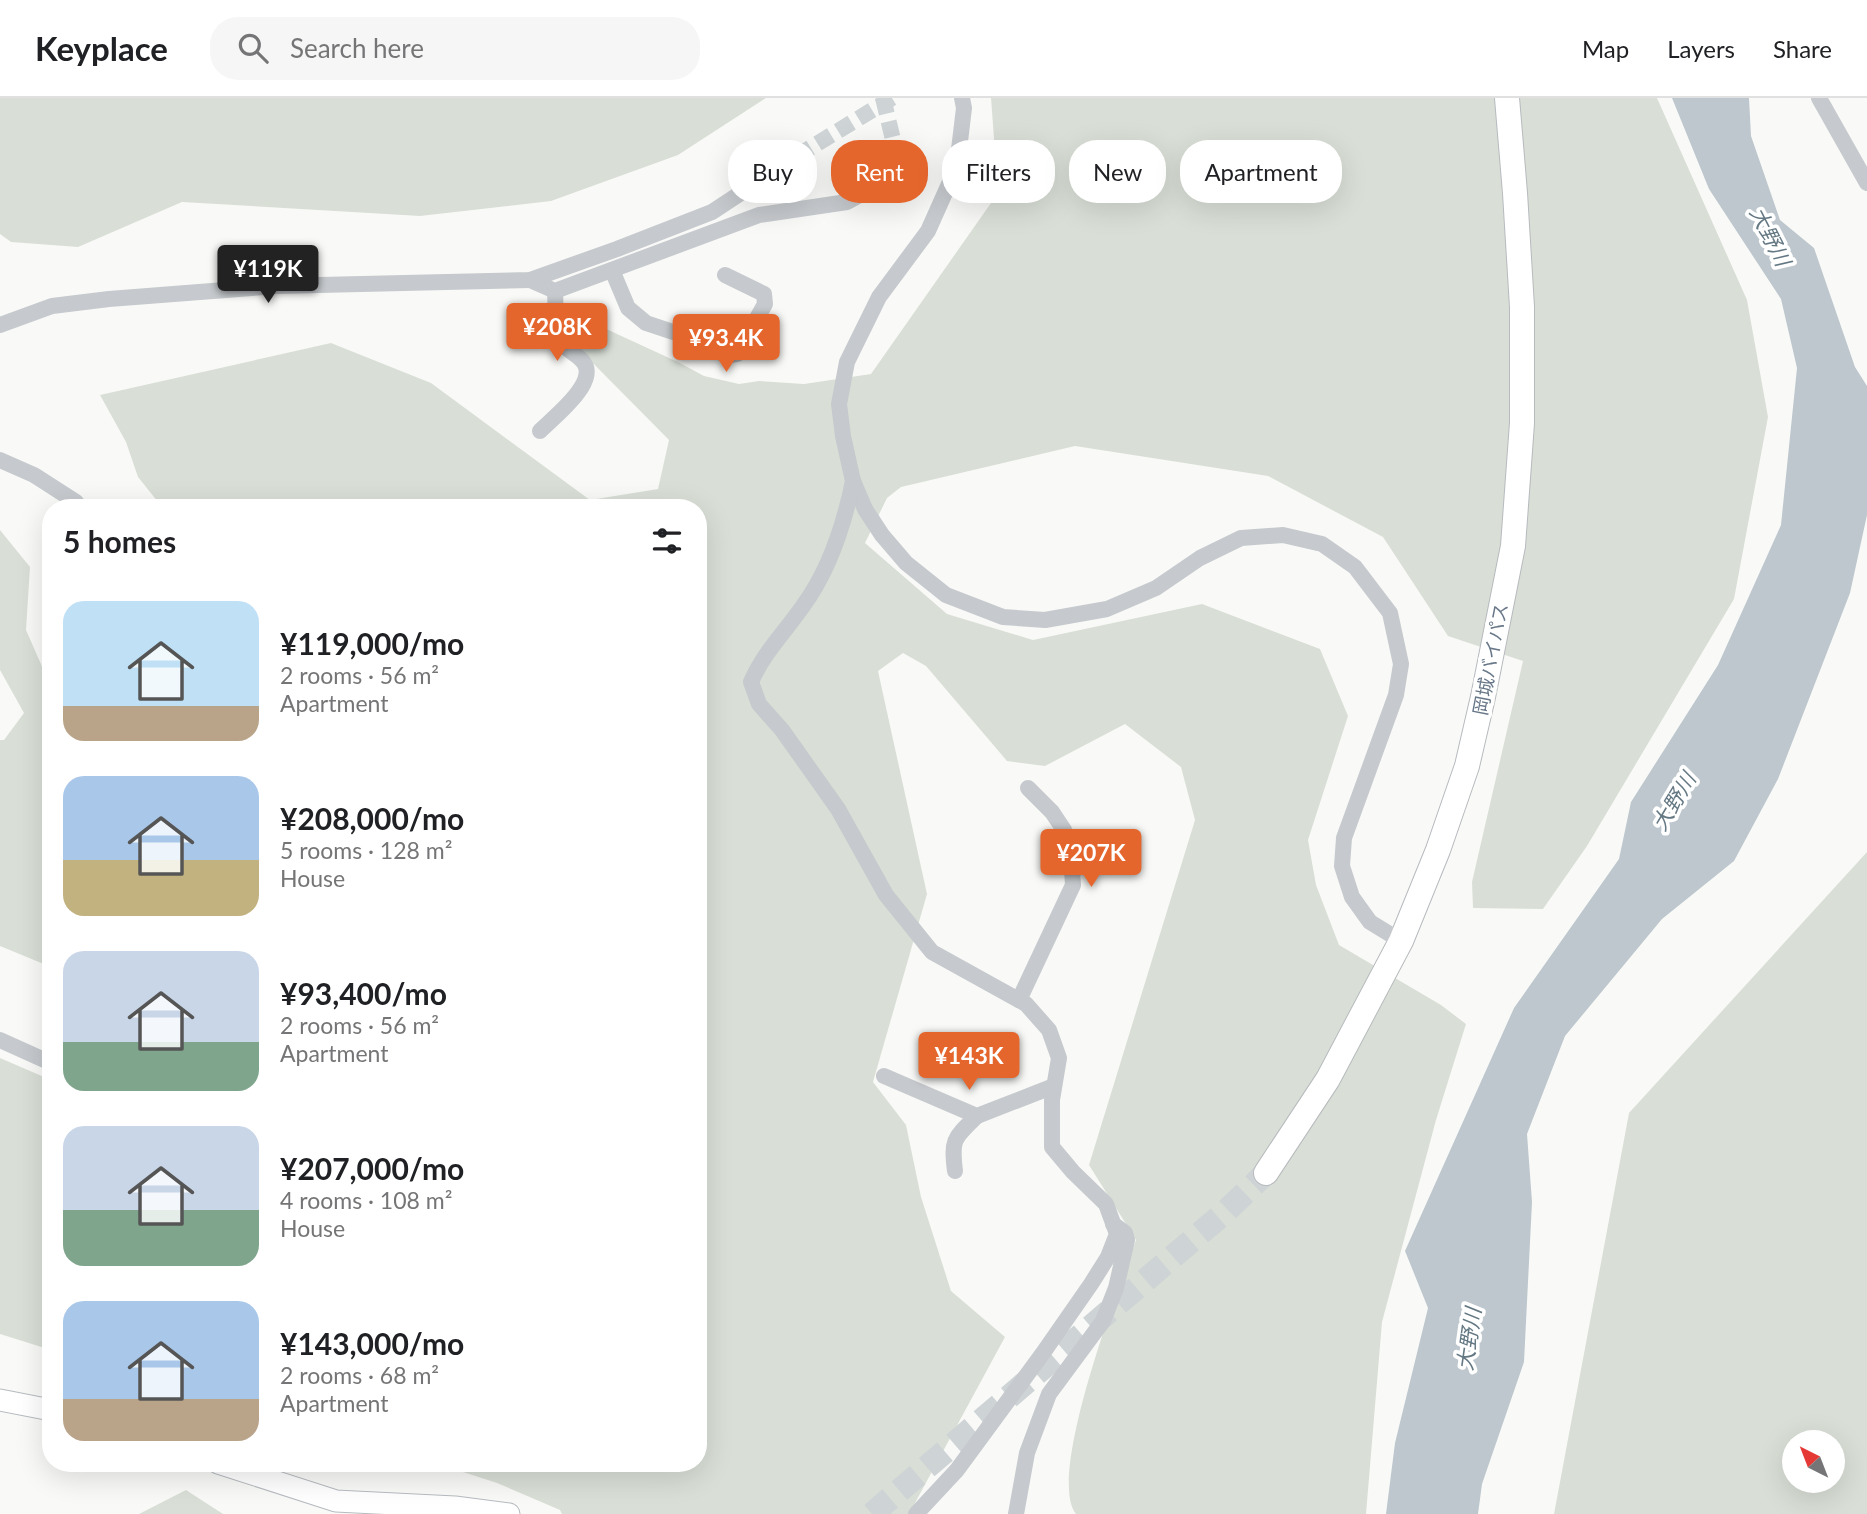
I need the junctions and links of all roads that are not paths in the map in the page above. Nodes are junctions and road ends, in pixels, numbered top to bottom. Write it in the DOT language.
graph roads {
  1 [pos="962,98"];
  2 [pos="1507,98"];
  3 [pos="1819,98"];
  4 [pos="1867,183"];
  5 [pos="728,201"];
  6 [pos="840,203"];
  7 [pos="612,270"];
  8 [pos="725,275"];
  9 [pos="530,280"];
  10 [pos="555,291"];
  11 [pos="0,325"];
  12 [pos="540,431"];
  13 [pos="0,460"];
  14 [pos="853,481"];
  15 [pos="71,499"];
  16 [pos="1028,788"];
  17 [pos="1401,941"];
  18 [pos="1019,1000"];
  19 [pos="0,1040"];
  20 [pos="42,1059"];
  21 [pos="884,1076"];
  22 [pos="1054,1086"];
  23 [pos="977,1116"];
  24 [pos="955,1171"];
  25 [pos="1266,1173"];
  26 [pos="1113,1224"];
  27 [pos="0,1399"];
  28 [pos="42,1408"];
  29 [pos="246,1472"];
  30 [pos="455,1511"];
  31 [pos="509,1514"];
  32 [pos="916,1514"];
  33 [pos="1016,1514"];
  1 -- 14 [label="street"];
  2 -- 17 [label="highway, 岡城バイパス"];
  3 -- 4 [label="street"];
  5 -- 9 [label="street"];
  6 -- 7 [label="street"];
  7 -- 8 [label="street"];
  7 -- 10 [label="street"];
  9 -- 10 [label="street"];
  9 -- 11 [label="street"];
  10 -- 12 [label="street"];
  13 -- 15 [label="street"];
  14 -- 17 [label="street"];
  14 -- 18 [label="street"];
  16 -- 18 [label="street"];
  17 -- 25 [label="highway, 岡城バイパス"];
  18 -- 22 [label="street"];
  19 -- 20 [label="street"];
  21 -- 23 [label="street"];
  22 -- 23 [label="street"];
  22 -- 26 [label="street"];
  23 -- 24 [label="street"];
  26 -- 32 [label="street"];
  26 -- 33 [label="street"];
  27 -- 28 [label="main road"];
  29 -- 30 [label="main road"];
  30 -- 31 [label="main road"];
}
